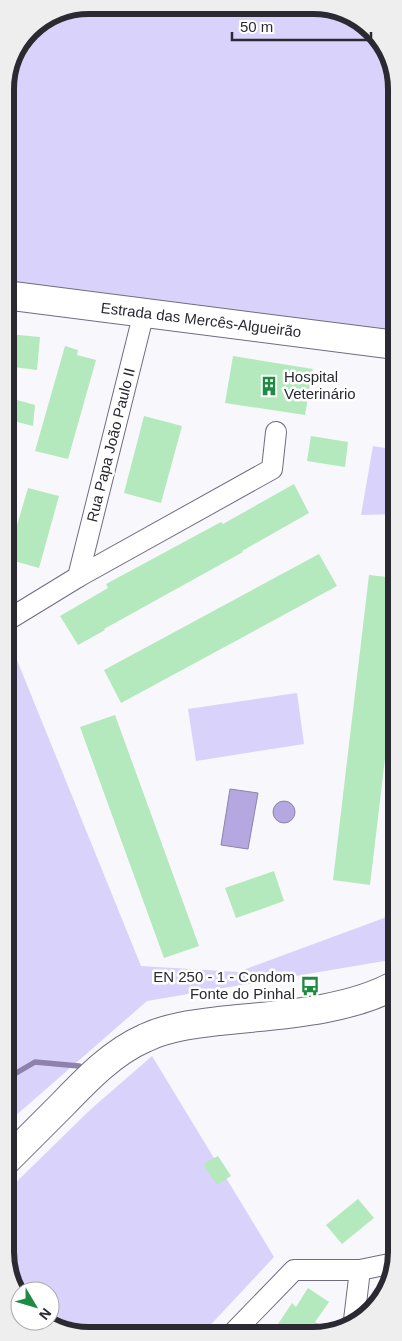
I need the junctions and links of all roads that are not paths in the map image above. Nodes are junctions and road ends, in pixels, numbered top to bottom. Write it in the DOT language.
graph roads {
  1 [pos="14,296"];
  2 [pos="144,312"];
  3 [pos="388,344"];
  4 [pos="276,432"];
  5 [pos="78,576"];
  6 [pos="14,616"];
  7 [pos="388,988"];
  8 [pos="14,1153"];
  9 [pos="387,1264"];
  10 [pos="360,1270"];
  11 [pos="355,1315"];
  12 [pos="239,1327"];
  1 -- 2 [label="main road, Estrada das Mercês-Algueirão"];
  2 -- 3 [label="main road, Estrada das Mercês-Algueirão"];
  2 -- 5 [label="street, Rua Papa João Paulo II"];
  4 -- 5 [label="street"];
  5 -- 6 [label="street"];
  7 -- 8 [label="main road"];
  9 -- 10 [label="street"];
  10 -- 11 [label="street"];
  10 -- 12 [label="street"];
}
